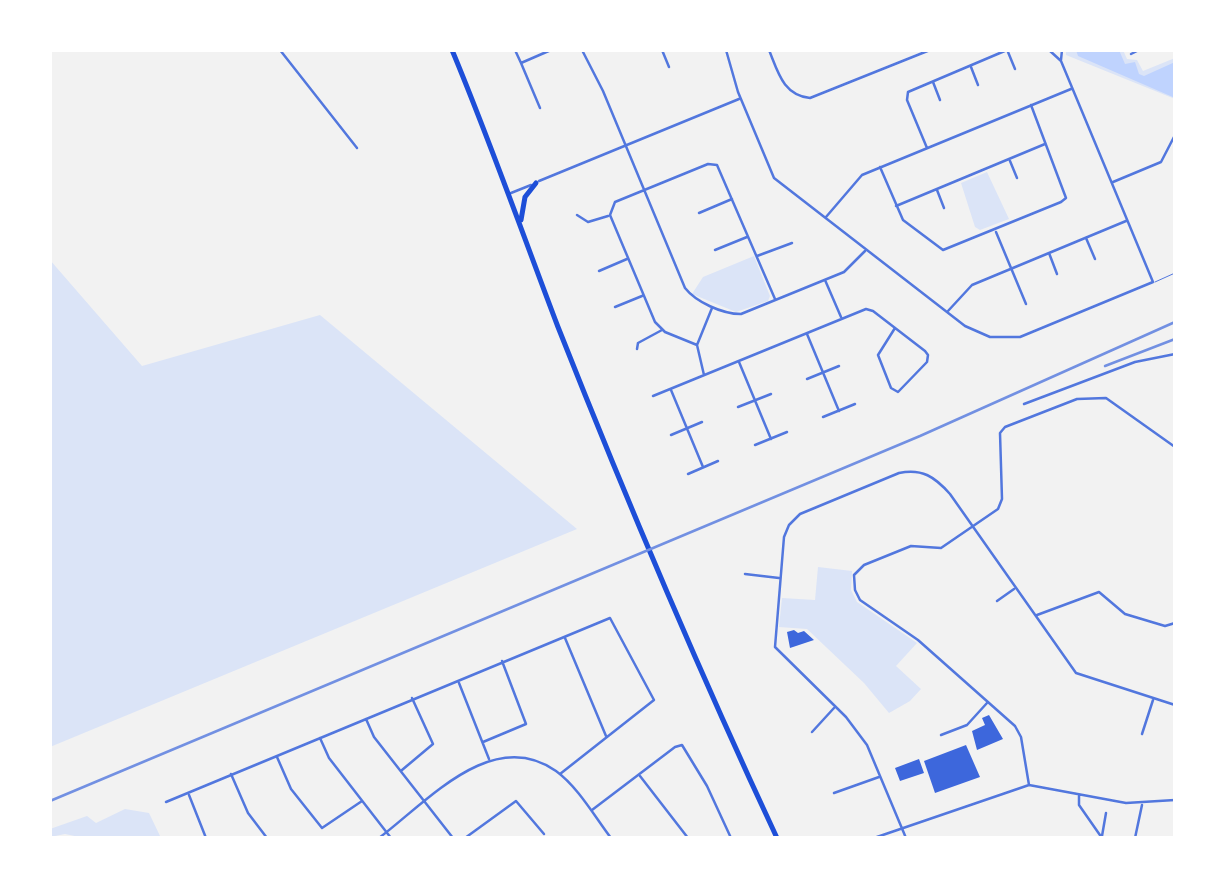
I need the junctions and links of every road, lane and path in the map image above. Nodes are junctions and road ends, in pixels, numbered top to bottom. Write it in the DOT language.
graph roads {
  1 [pos="280,50"];
  2 [pos="452,50"];
  3 [pos="516,50"];
  4 [pos="551,50"];
  5 [pos="582,50"];
  6 [pos="662,50"];
  7 [pos="726,50"];
  8 [pos="770,50"];
  9 [pos="930,50"];
  10 [pos="1007,50"];
  11 [pos="1049,50"];
  12 [pos="1062,50"];
  13 [pos="1139,50"];
  14 [pos="1130,54"];
  15 [pos="1061,61"];
  16 [pos="521,63"];
  17 [pos="970,65"];
  18 [pos="670,68"];
  19 [pos="1016,69"];
  20 [pos="932,81"];
  21 [pos="978,84"];
  22 [pos="1072,88"];
  23 [pos="740,98"];
  24 [pos="940,100"];
  25 [pos="1030,105"];
  26 [pos="540,108"];
  27 [pos="1175,136"];
  28 [pos="1046,144"];
  29 [pos="626,146"];
  30 [pos="357,148"];
  31 [pos="927,148"];
  32 [pos="1009,159"];
  33 [pos="880,167"];
  34 [pos="1017,178"];
  35 [pos="1112,182"];
  36 [pos="536,183"];
  37 [pos="936,189"];
  38 [pos="644,190"];
  39 [pos="509,194"];
  40 [pos="733,198"];
  41 [pos="896,206"];
  42 [pos="944,208"];
  43 [pos="699,212"];
  44 [pos="577,215"];
  45 [pos="610,215"];
  46 [pos="825,218"];
  47 [pos="1127,221"];
  48 [pos="520,224"];
  49 [pos="995,230"];
  50 [pos="748,236"];
  51 [pos="1086,238"];
  52 [pos="792,243"];
  53 [pos="715,250"];
  54 [pos="866,250"];
  55 [pos="1049,253"];
  56 [pos="757,256"];
  57 [pos="628,258"];
  58 [pos="1095,259"];
  59 [pos="1011,268"];
  60 [pos="599,270"];
  61 [pos="1175,273"];
  62 [pos="1058,274"];
  63 [pos="825,280"];
  64 [pos="1153,282"];
  65 [pos="644,296"];
  66 [pos="775,300"];
  67 [pos="1026,304"];
  68 [pos="712,306"];
  69 [pos="615,307"];
  70 [pos="948,312"];
  71 [pos="841,319"];
  72 [pos="895,328"];
  73 [pos="662,330"];
  74 [pos="806,333"];
  75 [pos="697,345"];
  76 [pos="637,349"];
  77 [pos="1175,354"];
  78 [pos="738,361"];
  79 [pos="839,366"];
  80 [pos="823,372"];
  81 [pos="704,375"];
  82 [pos="807,379"];
  83 [pos="670,389"];
  84 [pos="770,394"];
  85 [pos="653,396"];
  86 [pos="755,400"];
  87 [pos="854,404"];
  88 [pos="1024,404"];
  89 [pos="738,407"];
  90 [pos="839,410"];
  91 [pos="823,417"];
  92 [pos="702,422"];
  93 [pos="687,428"];
  94 [pos="787,432"];
  95 [pos="672,435"];
  96 [pos="770,439"];
  97 [pos="755,446"];
  98 [pos="1175,448"];
  99 [pos="718,461"];
  100 [pos="703,467"];
  101 [pos="688,474"];
  102 [pos="973,526"];
  103 [pos="745,574"];
  104 [pos="780,578"];
  105 [pos="1016,588"];
  106 [pos="997,601"];
  107 [pos="1035,616"];
  108 [pos="1175,624"];
  109 [pos="564,635"];
  110 [pos="502,661"];
  111 [pos="458,680"];
  112 [pos="412,698"];
  113 [pos="1153,698"];
  114 [pos="988,702"];
  115 [pos="1175,705"];
  116 [pos="836,706"];
  117 [pos="366,718"];
  118 [pos="812,732"];
  119 [pos="1142,734"];
  120 [pos="940,735"];
  121 [pos="320,737"];
  122 [pos="607,738"];
  123 [pos="484,742"];
  124 [pos="276,756"];
  125 [pos="490,760"];
  126 [pos="401,771"];
  127 [pos="231,774"];
  128 [pos="560,774"];
  129 [pos="638,774"];
  130 [pos="880,776"];
  131 [pos="1029,785"];
  132 [pos="188,793"];
  133 [pos="834,794"];
  134 [pos="1080,794"];
  135 [pos="1175,800"];
  136 [pos="362,801"];
  137 [pos="166,802"];
  138 [pos="425,802"];
  139 [pos="1142,804"];
  140 [pos="590,811"];
  141 [pos="1106,814"];
  142 [pos="900,829"];
  143 [pos="387,832"];
  144 [pos="544,834"];
  145 [pos="206,838"];
  146 [pos="267,838"];
  147 [pos="379,838"];
  148 [pos="392,838"];
  149 [pos="454,838"];
  150 [pos="465,838"];
  151 [pos="611,838"];
  152 [pos="688,838"];
  153 [pos="731,838"];
  154 [pos="778,838"];
  155 [pos="874,838"];
  156 [pos="906,838"];
  157 [pos="1102,838"];
  158 [pos="1135,838"];
  1 -- 30 [label="street"];
  2 -- 39 [label="main road"];
  3 -- 16 [label="street"];
  4 -- 16 [label="street"];
  5 -- 29 [label="street"];
  6 -- 18 [label="street"];
  7 -- 23 [label="street"];
  8 -- 9 [label="street"];
  10 -- 17 [label="street"];
  10 -- 19 [label="street"];
  11 -- 15 [label="street"];
  12 -- 15 [label="street"];
  13 -- 14 [label="street"];
  15 -- 22 [label="street"];
  16 -- 26 [label="street"];
  17 -- 20 [label="street"];
  17 -- 21 [label="street"];
  20 -- 24 [label="street"];
  20 -- 31 [label="street"];
  22 -- 25 [label="street"];
  22 -- 35 [label="street"];
  23 -- 29 [label="street"];
  23 -- 46 [label="street"];
  25 -- 28 [label="street"];
  25 -- 31 [label="street"];
  27 -- 35 [label="street"];
  28 -- 32 [label="street"];
  28 -- 49 [label="street"];
  29 -- 36 [label="street"];
  29 -- 38 [label="street"];
  31 -- 33 [label="street"];
  32 -- 34 [label="street"];
  32 -- 37 [label="street"];
  33 -- 41 [label="street"];
  33 -- 46 [label="street"];
  35 -- 47 [label="street"];
  36 -- 39 [label="street"];
  36 -- 48 [label="main road"];
  37 -- 41 [label="street"];
  37 -- 42 [label="street"];
  38 -- 40 [label="street"];
  38 -- 45 [label="street"];
  38 -- 68 [label="street"];
  39 -- 48 [label="main road"];
  40 -- 43 [label="street"];
  40 -- 50 [label="street"];
  41 -- 49 [label="street"];
  44 -- 45 [label="street"];
  45 -- 57 [label="street"];
  46 -- 54 [label="street"];
  47 -- 51 [label="street"];
  47 -- 64 [label="street"];
  48 -- 154 [label="main road"];
  49 -- 59 [label="street"];
  50 -- 53 [label="street"];
  50 -- 56 [label="street"];
  51 -- 55 [label="street"];
  51 -- 58 [label="street"];
  52 -- 56 [label="street"];
  54 -- 63 [label="street"];
  54 -- 70 [label="street"];
  55 -- 59 [label="street"];
  55 -- 62 [label="street"];
  56 -- 66 [label="street"];
  57 -- 60 [label="street"];
  57 -- 65 [label="street"];
  59 -- 67 [label="street"];
  59 -- 70 [label="street"];
  61 -- 64 [label="lane"];
  63 -- 66 [label="street"];
  63 -- 71 [label="street"];
  64 -- 70 [label="street"];
  65 -- 69 [label="street"];
  65 -- 73 [label="street"];
  66 -- 68 [label="street"];
  68 -- 75 [label="street"];
  71 -- 72 [label="street"];
  71 -- 74 [label="street"];
  72 -- 72 [label="street"];
  73 -- 75 [label="street"];
  73 -- 76 [label="street"];
  74 -- 78 [label="street"];
  74 -- 80 [label="street"];
  75 -- 81 [label="street"];
  77 -- 88 [label="street"];
  78 -- 81 [label="street"];
  78 -- 86 [label="street"];
  79 -- 80 [label="street"];
  80 -- 82 [label="street"];
  80 -- 90 [label="street"];
  81 -- 83 [label="street"];
  83 -- 85 [label="street"];
  83 -- 93 [label="street"];
  84 -- 86 [label="street"];
  86 -- 89 [label="street"];
  86 -- 96 [label="street"];
  87 -- 90 [label="street"];
  90 -- 91 [label="street"];
  92 -- 93 [label="street"];
  93 -- 95 [label="street"];
  93 -- 100 [label="street"];
  94 -- 96 [label="street"];
  96 -- 97 [label="street"];
  98 -- 102 [label="street"];
  99 -- 100 [label="street"];
  100 -- 101 [label="street"];
  102 -- 104 [label="street"];
  102 -- 105 [label="street"];
  102 -- 114 [label="street"];
  103 -- 104 [label="street"];
  104 -- 116 [label="street"];
  105 -- 106 [label="street"];
  105 -- 107 [label="street"];
  107 -- 108 [label="street"];
  107 -- 113 [label="street"];
  109 -- 110 [label="street"];
  109 -- 122 [label="street"];
  109 -- 122 [label="street"];
  110 -- 111 [label="street"];
  110 -- 123 [label="street"];
  111 -- 112 [label="street"];
  111 -- 123 [label="street"];
  112 -- 117 [label="street"];
  112 -- 126 [label="street"];
  113 -- 115 [label="street"];
  113 -- 119 [label="street"];
  114 -- 120 [label="street"];
  114 -- 131 [label="street"];
  116 -- 118 [label="street"];
  116 -- 130 [label="street"];
  117 -- 121 [label="street"];
  117 -- 126 [label="street"];
  121 -- 124 [label="street"];
  121 -- 136 [label="street"];
  122 -- 128 [label="street"];
  123 -- 125 [label="street"];
  124 -- 127 [label="street"];
  124 -- 136 [label="street"];
  125 -- 128 [label="street"];
  125 -- 138 [label="street"];
  126 -- 138 [label="street"];
  127 -- 132 [label="street"];
  127 -- 146 [label="street"];
  128 -- 140 [label="street"];
  129 -- 140 [label="street"];
  129 -- 152 [label="street"];
  129 -- 153 [label="street"];
  130 -- 133 [label="street"];
  130 -- 142 [label="street"];
  131 -- 134 [label="street"];
  131 -- 142 [label="street"];
  132 -- 137 [label="street"];
  132 -- 145 [label="street"];
  134 -- 139 [label="street"];
  134 -- 157 [label="street"];
  135 -- 139 [label="street"];
  136 -- 143 [label="street"];
  138 -- 143 [label="street"];
  138 -- 149 [label="street"];
  139 -- 158 [label="street"];
  140 -- 151 [label="street"];
  141 -- 157 [label="street"];
  142 -- 155 [label="street"];
  142 -- 156 [label="street"];
  143 -- 147 [label="street"];
  143 -- 148 [label="street"];
  144 -- 150 [label="street"];
}
